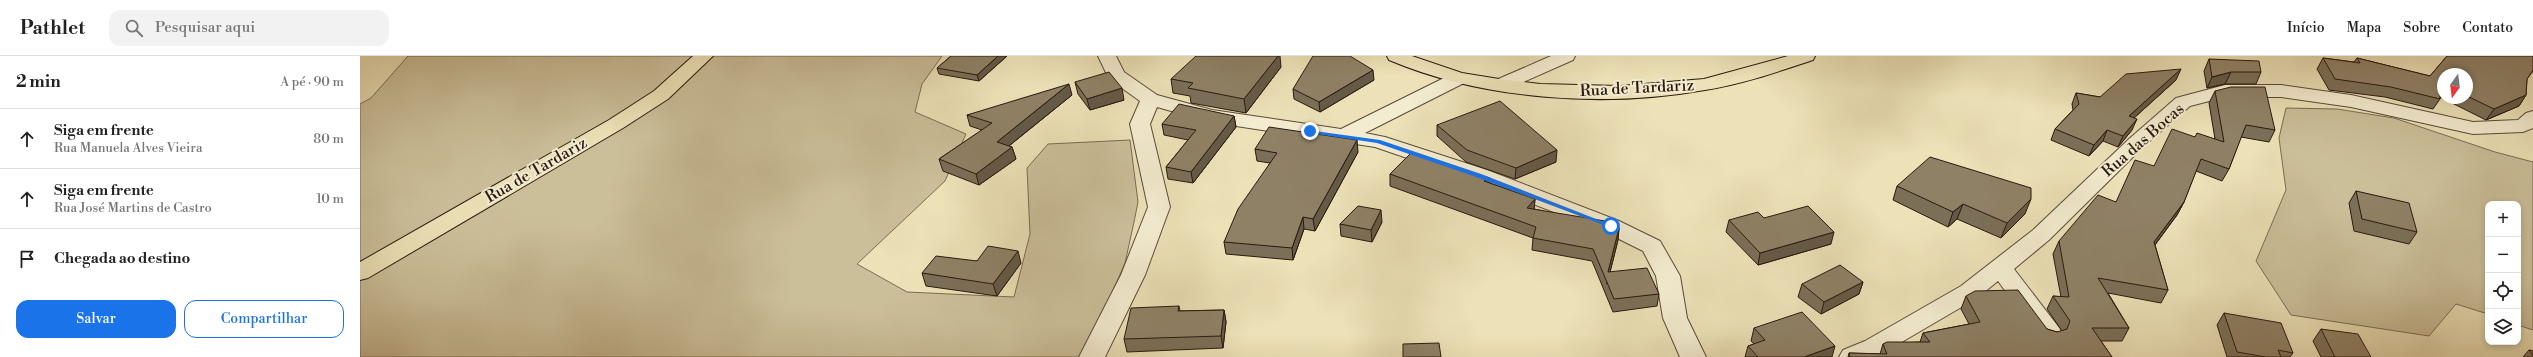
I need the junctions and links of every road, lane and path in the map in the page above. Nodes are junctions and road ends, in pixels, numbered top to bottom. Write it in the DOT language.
graph roads {
  1 [pos="704,56"];
  2 [pos="1107,56"];
  3 [pos="1396,56"];
  4 [pos="1566,56"];
  5 [pos="1806,56"];
  6 [pos="1459,78"];
  7 [pos="1504,84"];
  8 [pos="1150,99"];
  9 [pos="2533,117"];
  10 [pos="1343,136"];
  11 [pos="2000,267"];
  12 [pos="360,272"];
  13 [pos="2051,335"];
  14 [pos="1092,357"];
  15 [pos="1693,357"];
  16 [pos="1852,357"];
  1 -- 12 [label="main road, Rua de Tardariz"];
  2 -- 8 [label="street"];
  3 -- 6 [label="main road, Rua de Tardariz"];
  4 -- 7 [label="street"];
  5 -- 7 [label="main road, Rua de Tardariz"];
  6 -- 7 [label="main road, Rua de Tardariz"];
  6 -- 10 [label="street"];
  8 -- 10 [label="street"];
  8 -- 14 [label="street"];
  9 -- 11 [label="street, Rua das Bocas"];
  10 -- 15 [label="street"];
  11 -- 13 [label="street"];
  11 -- 16 [label="street, Rua das Bocas"];
}
